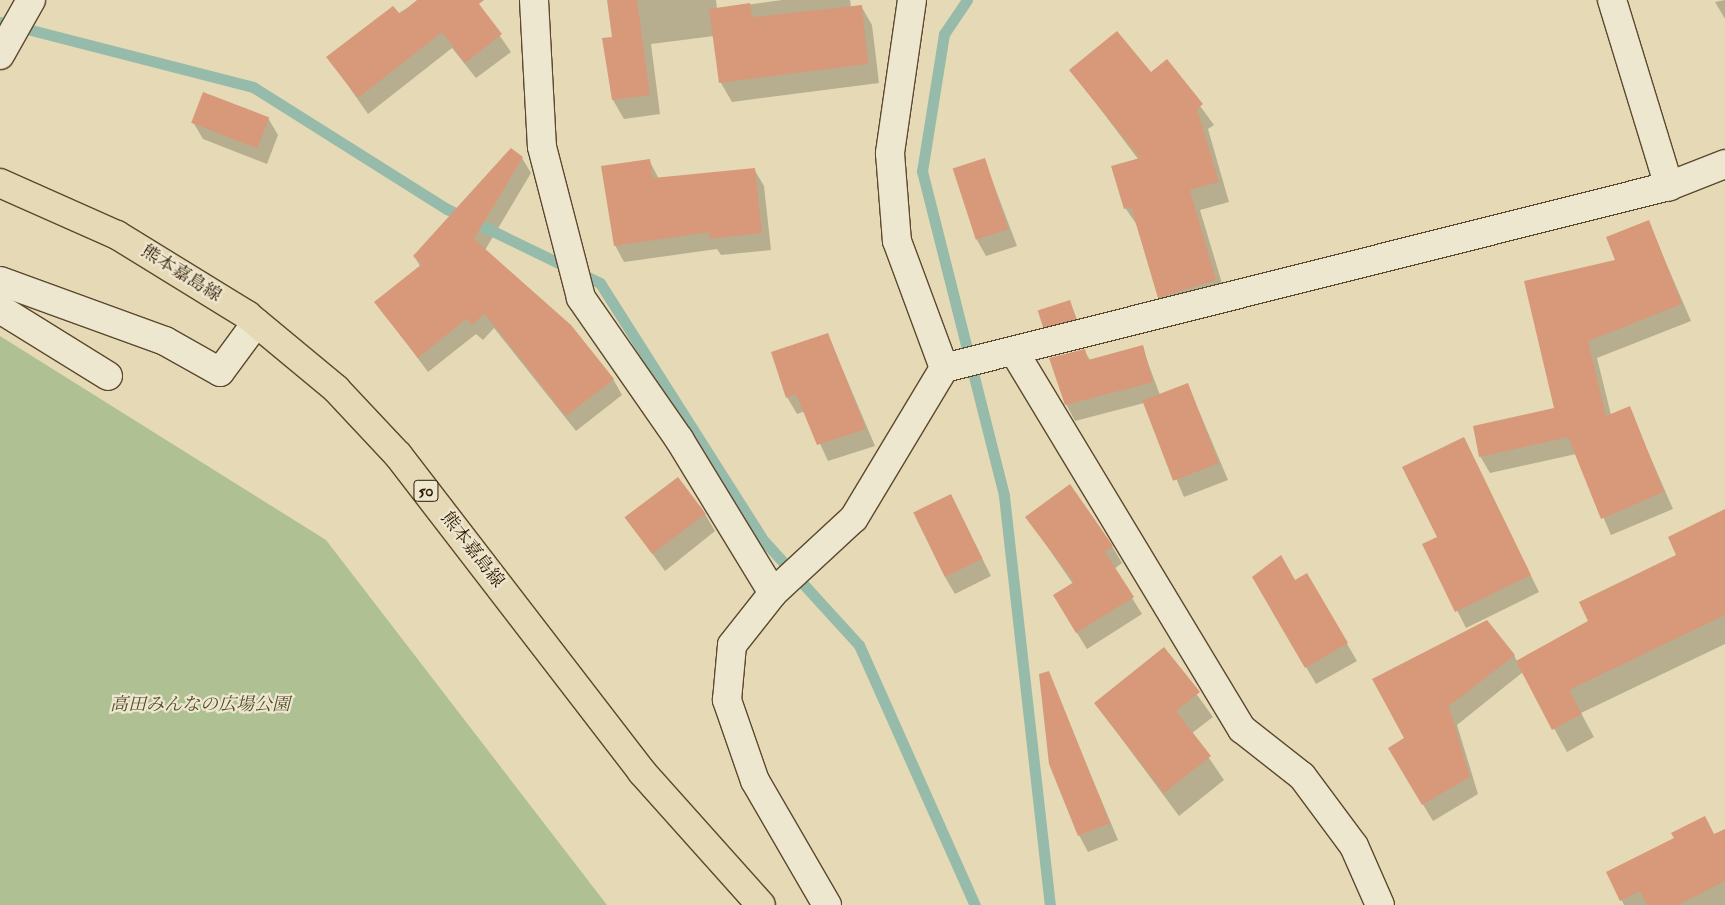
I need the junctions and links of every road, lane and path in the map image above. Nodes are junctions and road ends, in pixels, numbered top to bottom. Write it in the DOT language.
graph roads {
  1 [pos="31,0"];
  2 [pos="534,0"];
  3 [pos="912,0"];
  4 [pos="1612,0"];
  5 [pos="0,55"];
  6 [pos="1725,164"];
  7 [pos="0,183"];
  8 [pos="1669,186"];
  9 [pos="0,281"];
  10 [pos="0,309"];
  11 [pos="256,323"];
  12 [pos="1014,353"];
  13 [pos="944,368"];
  14 [pos="108,376"];
  15 [pos="773,593"];
  16 [pos="761,905"];
  17 [pos="827,905"];
  18 [pos="1380,905"];
  1 -- 5 [label="street"];
  2 -- 15 [label="street"];
  3 -- 13 [label="street"];
  4 -- 8 [label="street"];
  6 -- 8 [label="street"];
  7 -- 11 [label="main road, 熊本嘉島線 / 50"];
  8 -- 12 [label="street"];
  9 -- 11 [label="street"];
  10 -- 14 [label="street"];
  11 -- 16 [label="main road, 熊本嘉島線 / 50"];
  12 -- 13 [label="street"];
  12 -- 18 [label="street"];
  13 -- 15 [label="street"];
  15 -- 17 [label="street"];
}
